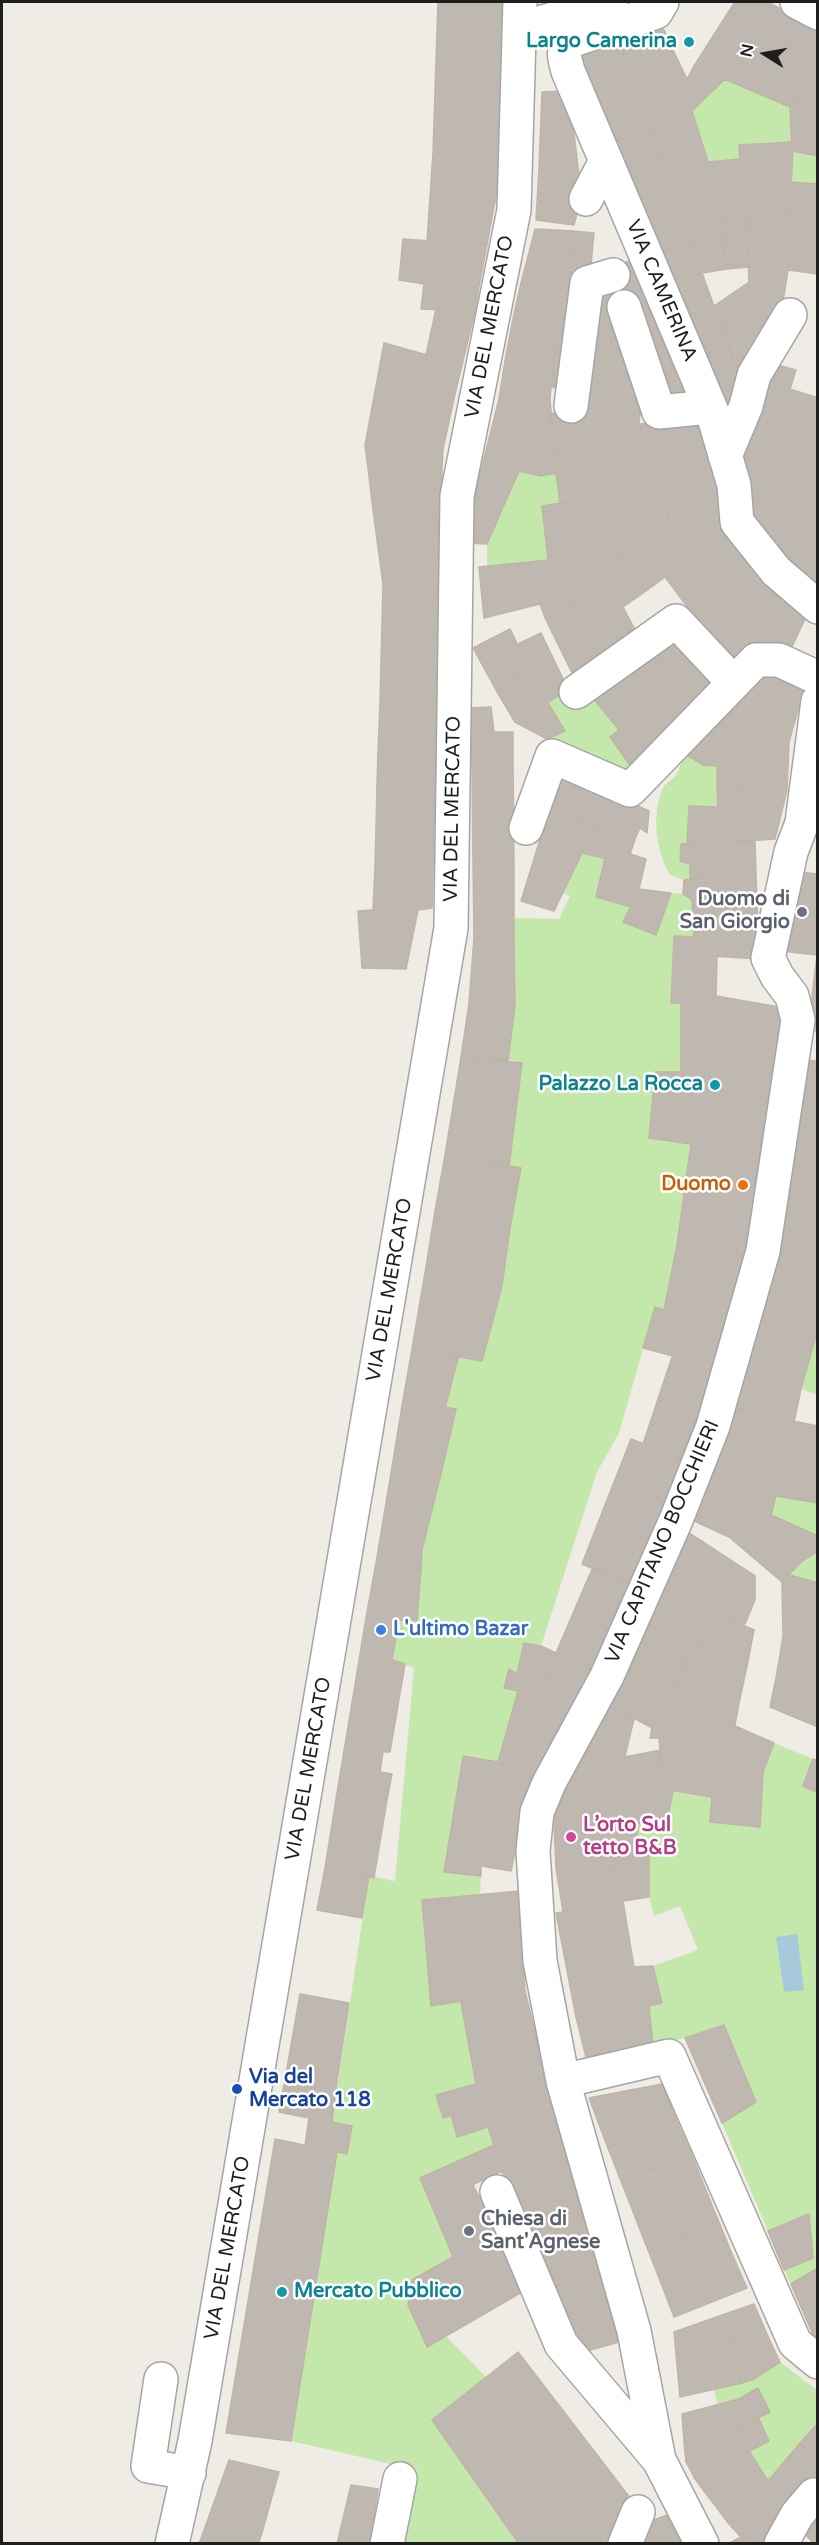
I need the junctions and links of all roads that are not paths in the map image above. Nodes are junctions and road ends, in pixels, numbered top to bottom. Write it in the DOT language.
graph roads {
  1 [pos="611,2"];
  2 [pos="797,2"];
  3 [pos="659,7"];
  4 [pos="818,13"];
  5 [pos="519,15"];
  6 [pos="606,161"];
  7 [pos="586,199"];
  8 [pos="613,275"];
  9 [pos="624,307"];
  10 [pos="790,315"];
  11 [pos="572,406"];
  12 [pos="709,407"];
  13 [pos="725,456"];
  14 [pos="818,607"];
  15 [pos="818,678"];
  16 [pos="734,683"];
  17 [pos="576,692"];
  18 [pos="818,701"];
  19 [pos="526,828"];
  20 [pos="563,2081"];
  21 [pos="497,2192"];
  22 [pos="818,2362"];
  23 [pos="161,2379"];
  24 [pos="659,2460"];
  25 [pos="189,2473"];
  26 [pos="400,2479"];
  27 [pos="814,2494"];
  28 [pos="638,2512"];
  29 [pos="172,2544"];
  30 [pos="387,2544"];
  31 [pos="625,2544"];
  32 [pos="702,2544"];
  33 [pos="781,2544"];
  1 -- 5 [label="street"];
  2 -- 4 [label="street"];
  3 -- 6 [label="street, VIA CAMERINA"];
  5 -- 25 [label="street, VIA DEL MERCATO"];
  6 -- 7 [label="street"];
  6 -- 12 [label="street, VIA CAMERINA"];
  8 -- 11 [label="street"];
  9 -- 12 [label="street"];
  10 -- 13 [label="street"];
  12 -- 13 [label="street, VIA CAMERINA"];
  13 -- 14 [label="street, VIA CAMERINA"];
  15 -- 16 [label="street"];
  16 -- 17 [label="street"];
  16 -- 19 [label="street"];
  18 -- 20 [label="street, VIA CAPITANO BOCCHIERI"];
  20 -- 22 [label="street"];
  20 -- 24 [label="street, VIA CAPITANO BOCCHIERI"];
  21 -- 24 [label="street"];
  23 -- 25 [label="street"];
  24 -- 32 [label="street"];
  25 -- 29 [label="street, VIA DEL MERCATO"];
  26 -- 30 [label="street"];
  27 -- 33 [label="street"];
  28 -- 31 [label="street"];
}
